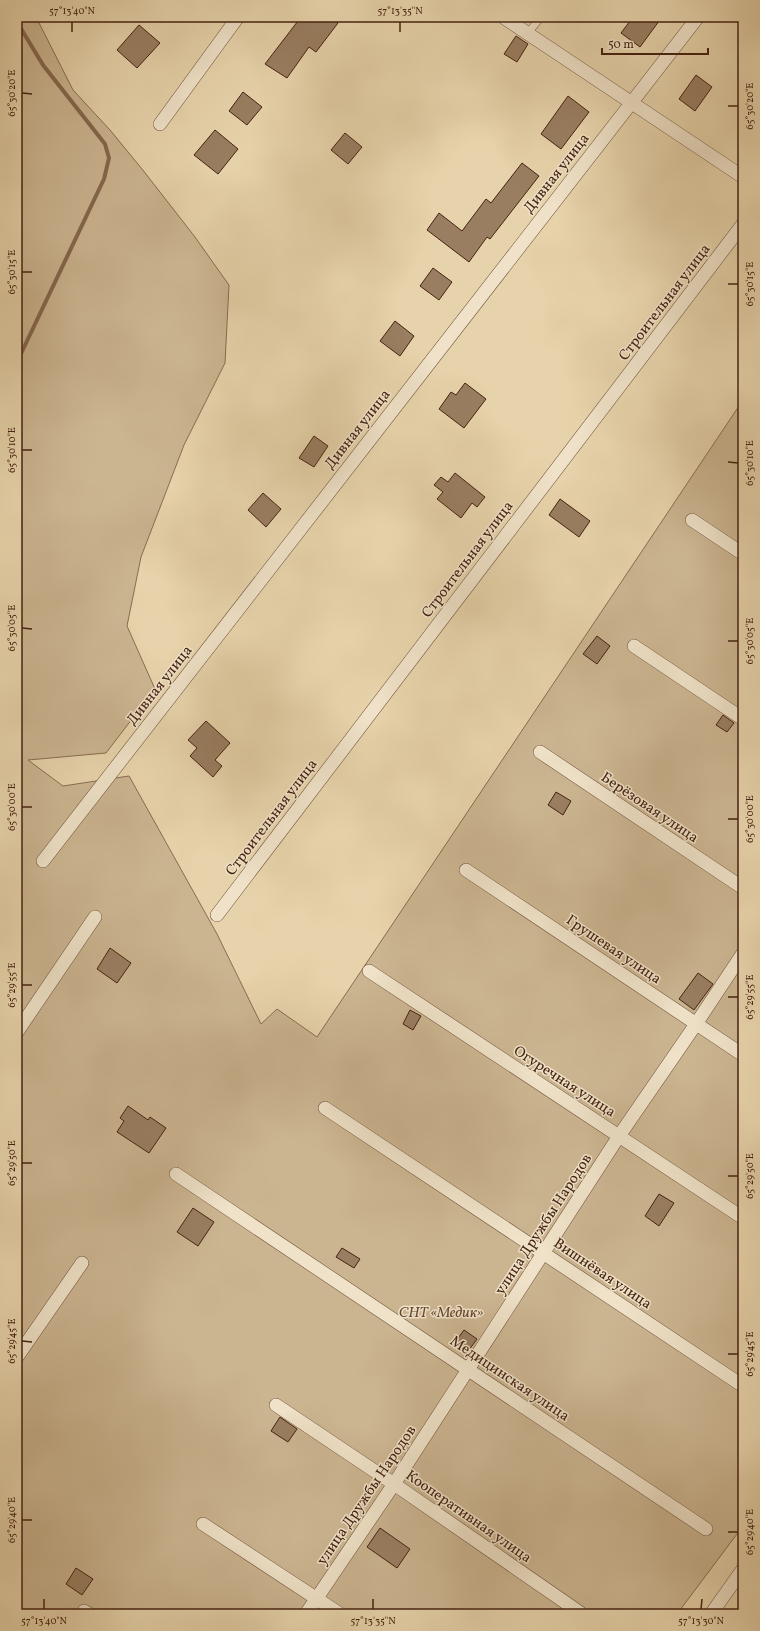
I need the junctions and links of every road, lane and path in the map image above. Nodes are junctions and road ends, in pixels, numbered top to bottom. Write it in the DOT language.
graph roads {
  1 [pos="238,17"];
  2 [pos="503,17"];
  3 [pos="540,17"];
  4 [pos="698,17"];
  5 [pos="528,33"];
  6 [pos="631,101"];
  7 [pos="160,124"];
  8 [pos="743,177"];
  9 [pos="743,224"];
  10 [pos="692,520"];
  11 [pos="743,554"];
  12 [pos="634,646"];
  13 [pos="743,719"];
  14 [pos="540,752"];
  15 [pos="43,861"];
  16 [pos="466,870"];
  17 [pos="743,888"];
  18 [pos="218,914"];
  19 [pos="95,917"];
  20 [pos="743,953"];
  21 [pos="369,972"];
  22 [pos="696,1024"];
  23 [pos="17,1032"];
  24 [pos="743,1055"];
  25 [pos="325,1108"];
  26 [pos="618,1136"];
  27 [pos="176,1174"];
  28 [pos="743,1218"];
  29 [pos="544,1253"];
  30 [pos="82,1263"];
  31 [pos="17,1356"];
  32 [pos="467,1369"];
  33 [pos="743,1386"];
  34 [pos="276,1405"];
  35 [pos="394,1484"];
  36 [pos="203,1524"];
  37 [pos="706,1528"];
  38 [pos="743,1569"];
  39 [pos="316,1598"];
  40 [pos="306,1614"];
  41 [pos="340,1614"];
  42 [pos="582,1614"];
  43 [pos="710,1614"];
  1 -- 7 [label="street"];
  2 -- 5 [label="street"];
  3 -- 5 [label="lane"];
  4 -- 6 [label="street, Дивная улица"];
  5 -- 6 [label="street"];
  6 -- 8 [label="street"];
  6 -- 15 [label="street, Дивная улица"];
  9 -- 18 [label="street, Строительная улица"];
  10 -- 11 [label="street"];
  12 -- 13 [label="street"];
  14 -- 17 [label="street, Берёзовая улица"];
  16 -- 22 [label="street, Грушевая улица"];
  19 -- 23 [label="street"];
  20 -- 22 [label="street, улица Дружбы Народов"];
  21 -- 26 [label="street, Огуречная улица"];
  22 -- 24 [label="street, Грушевая улица"];
  22 -- 26 [label="street, улица Дружбы Народов"];
  25 -- 29 [label="street, Вишнёвая улица"];
  26 -- 28 [label="street, Огуречная улица"];
  26 -- 29 [label="street, улица Дружбы Народов"];
  27 -- 32 [label="street, Медицинская улица"];
  29 -- 32 [label="street, улица Дружбы Народов"];
  29 -- 33 [label="street, Вишнёвая улица"];
  30 -- 31 [label="street"];
  32 -- 35 [label="street, улица Дружбы Народов"];
  32 -- 37 [label="street, Медицинская улица"];
  34 -- 35 [label="street, Кооперативная улица"];
  35 -- 39 [label="street, улица Дружбы Народов"];
  35 -- 42 [label="street, Кооперативная улица"];
  36 -- 39 [label="street"];
  38 -- 43 [label="street"];
  39 -- 40 [label="street, улица Дружбы Народов"];
  39 -- 41 [label="street"];
}
